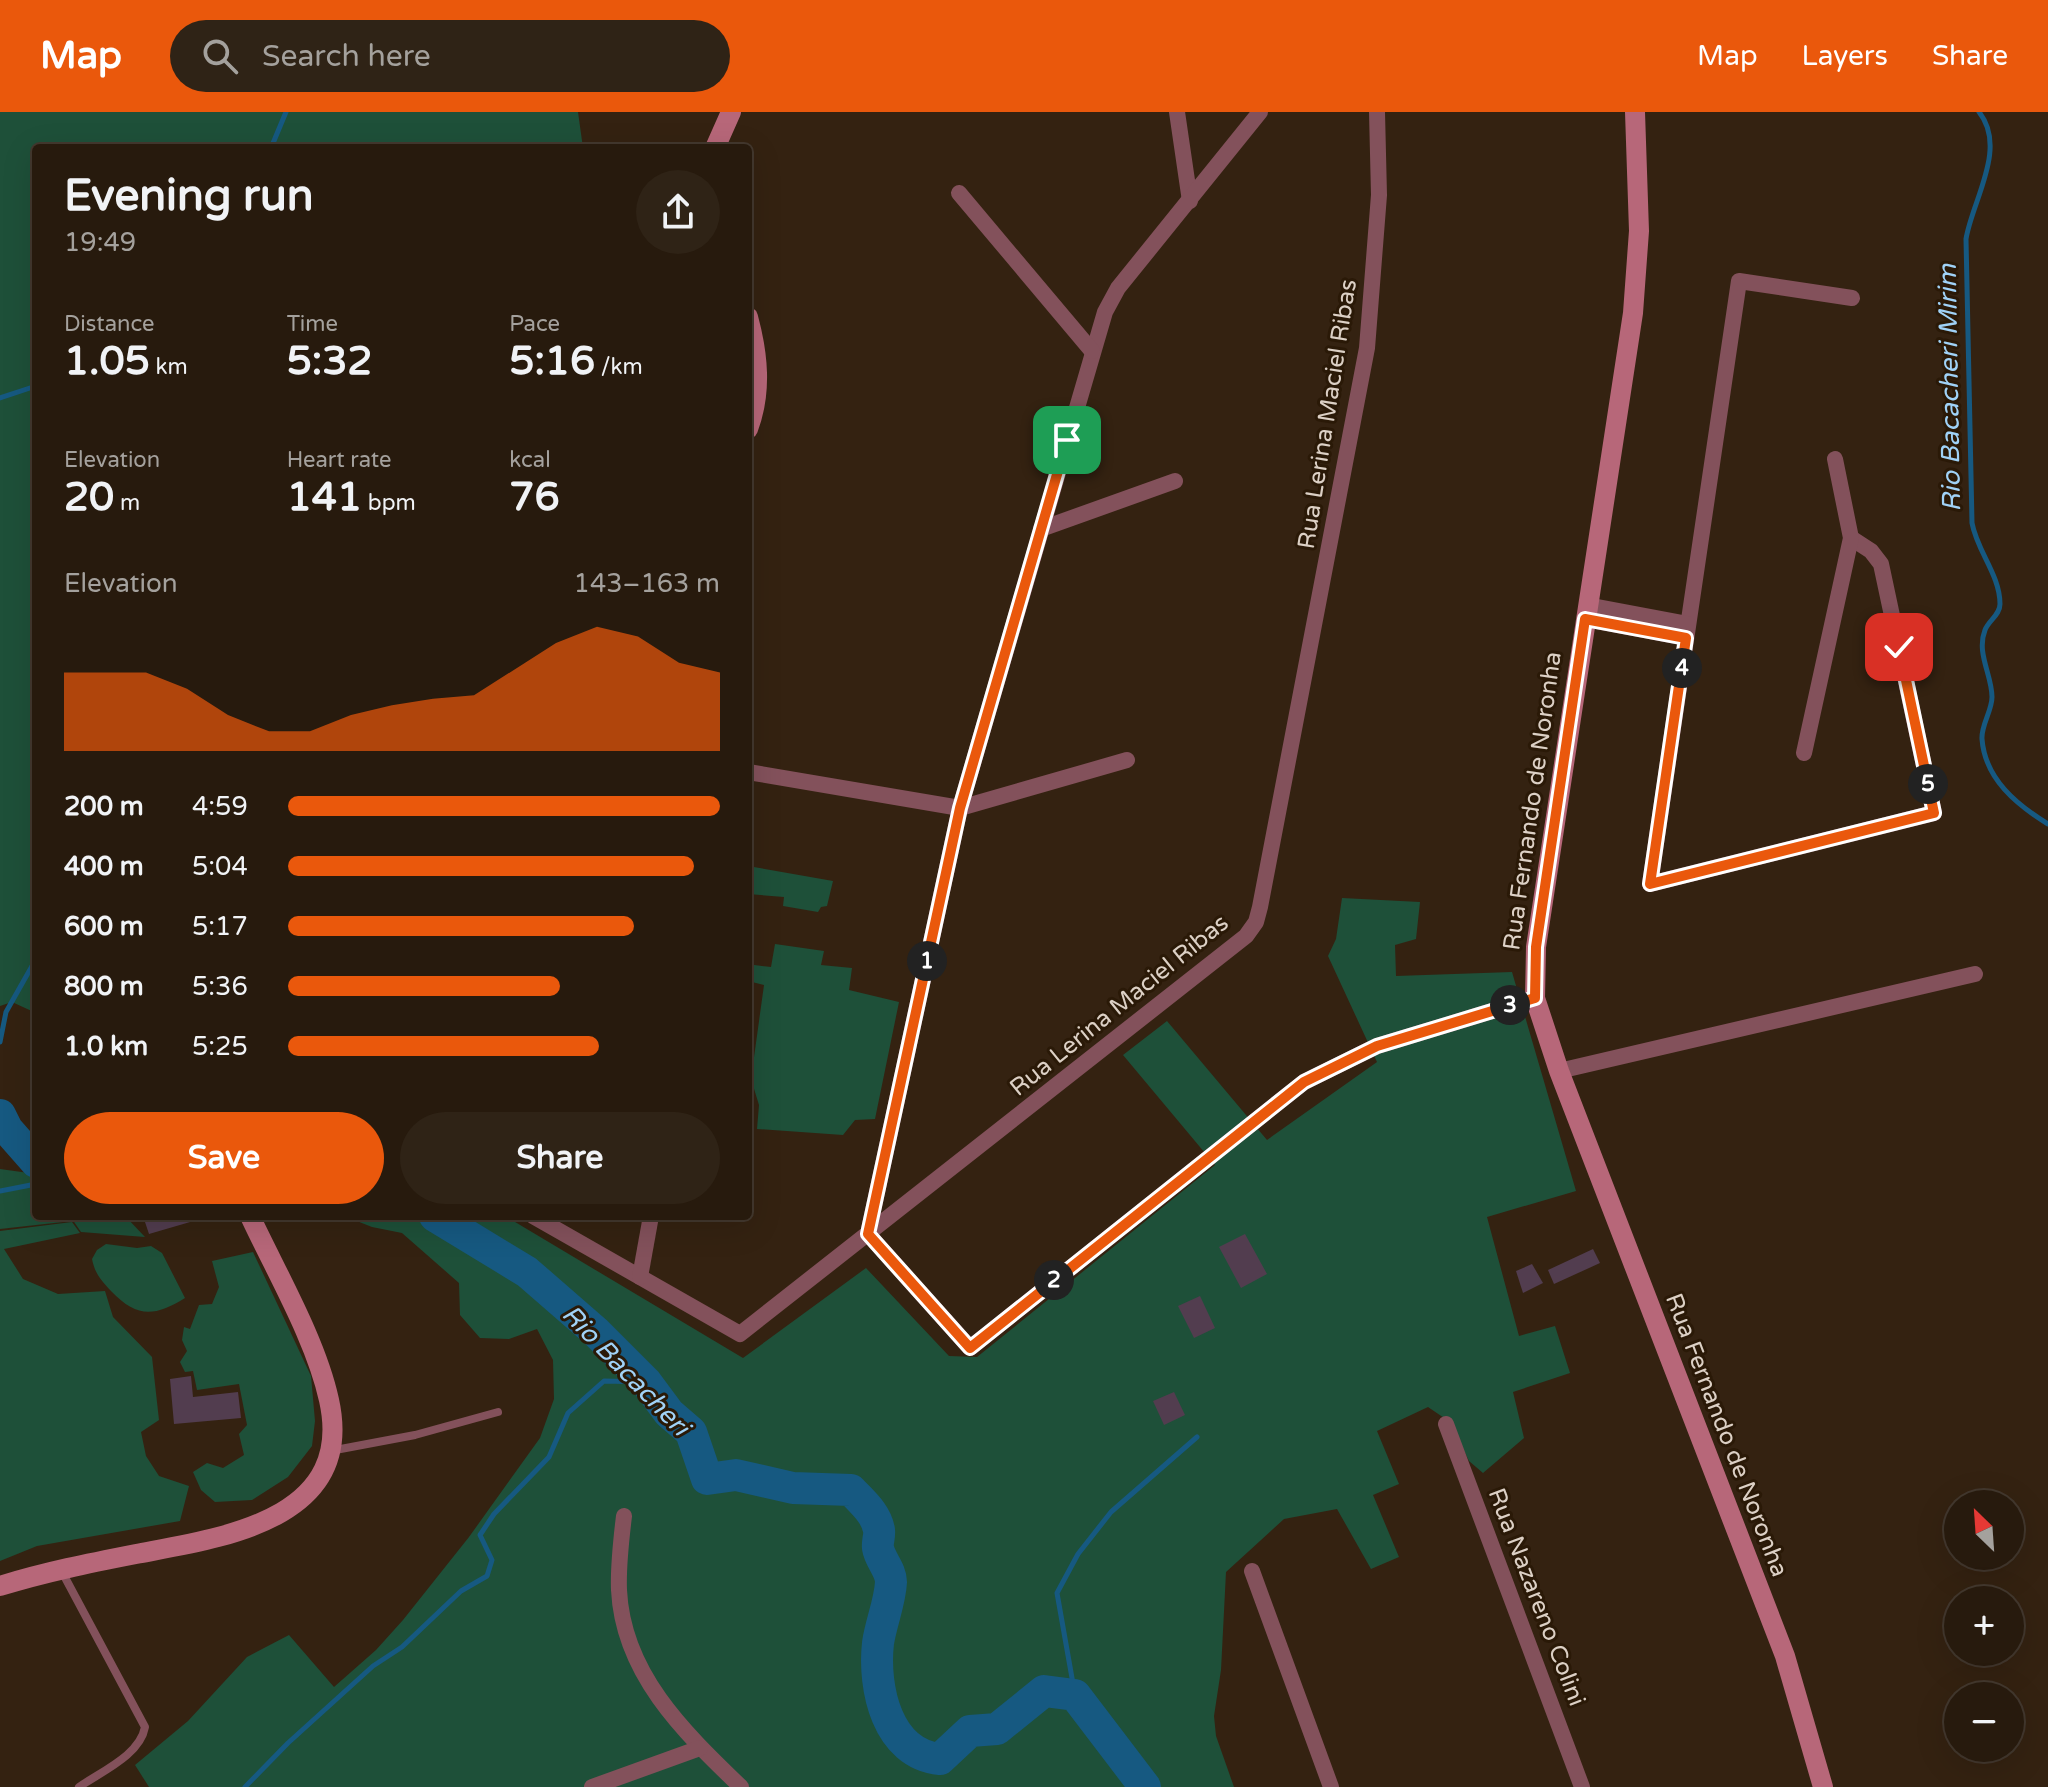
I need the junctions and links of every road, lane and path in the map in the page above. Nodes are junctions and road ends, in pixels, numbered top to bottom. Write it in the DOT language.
graph roads {
  1 [pos="731,112"];
  2 [pos="1177,112"];
  3 [pos="1260,112"];
  4 [pos="1377,112"];
  5 [pos="1635,112"];
  6 [pos="717,144"];
  7 [pos="959,193"];
  8 [pos="1190,201"];
  9 [pos="1852,298"];
  10 [pos="752,337"];
  11 [pos="1092,351"];
  12 [pos="752,413"];
  13 [pos="1835,459"];
  14 [pos="1175,481"];
  15 [pos="1041,529"];
  16 [pos="1851,538"];
  17 [pos="1586,612"];
  18 [pos="1687,631"];
  19 [pos="1804,753"];
  20 [pos="1127,760"];
  21 [pos="752,773"];
  22 [pos="960,808"];
  23 [pos="1975,974"];
  24 [pos="1535,998"];
  25 [pos="1559,1071"];
  26 [pos="252,1220"];
  27 [pos="540,1220"];
  28 [pos="650,1220"];
  29 [pos="868,1234"];
  30 [pos="640,1277"];
  31 [pos="498,1412"];
  32 [pos="1446,1424"];
  33 [pos="329,1451"];
  34 [pos="624,1516"];
  35 [pos="60,1569"];
  36 [pos="1252,1571"];
  37 [pos="0,1586"];
  38 [pos="700,1748"];
  39 [pos="79,1787"];
  40 [pos="592,1787"];
  41 [pos="741,1787"];
  42 [pos="1331,1787"];
  43 [pos="1582,1787"];
  44 [pos="1823,1787"];
  1 -- 6 [label="main road"];
  2 -- 8 [label="street"];
  3 -- 8 [label="street"];
  4 -- 29 [label="street, Rua Lerina Maciel Ribas"];
  5 -- 17 [label="main road, Rua Fernando de Noronha"];
  7 -- 11 [label="street"];
  8 -- 11 [label="street"];
  9 -- 18 [label="street"];
  10 -- 12 [label="main road"];
  11 -- 15 [label="street"];
  13 -- 16 [label="street"];
  14 -- 15 [label="street"];
  15 -- 22 [label="street"];
  16 -- 18 [label="street"];
  16 -- 19 [label="street"];
  17 -- 18 [label="street"];
  17 -- 24 [label="main road, Rua Fernando de Noronha"];
  20 -- 22 [label="street"];
  21 -- 22 [label="street"];
  22 -- 29 [label="street"];
  23 -- 25 [label="street"];
  24 -- 25 [label="main road, Rua Fernando de Noronha"];
  24 -- 29 [label="street"];
  25 -- 44 [label="main road, Rua Fernando de Noronha"];
  26 -- 33 [label="main road"];
  27 -- 30 [label="street, Rua Lerina Maciel Ribas"];
  28 -- 30 [label="street"];
  29 -- 30 [label="street, Rua Lerina Maciel Ribas"];
  31 -- 33 [label="lane"];
  32 -- 43 [label="street, Rua Nazareno Colini"];
  33 -- 35 [label="main road"];
  34 -- 38 [label="street"];
  35 -- 37 [label="main road"];
  35 -- 39 [label="lane"];
  36 -- 42 [label="street"];
  38 -- 40 [label="street"];
  38 -- 41 [label="street"];
}
